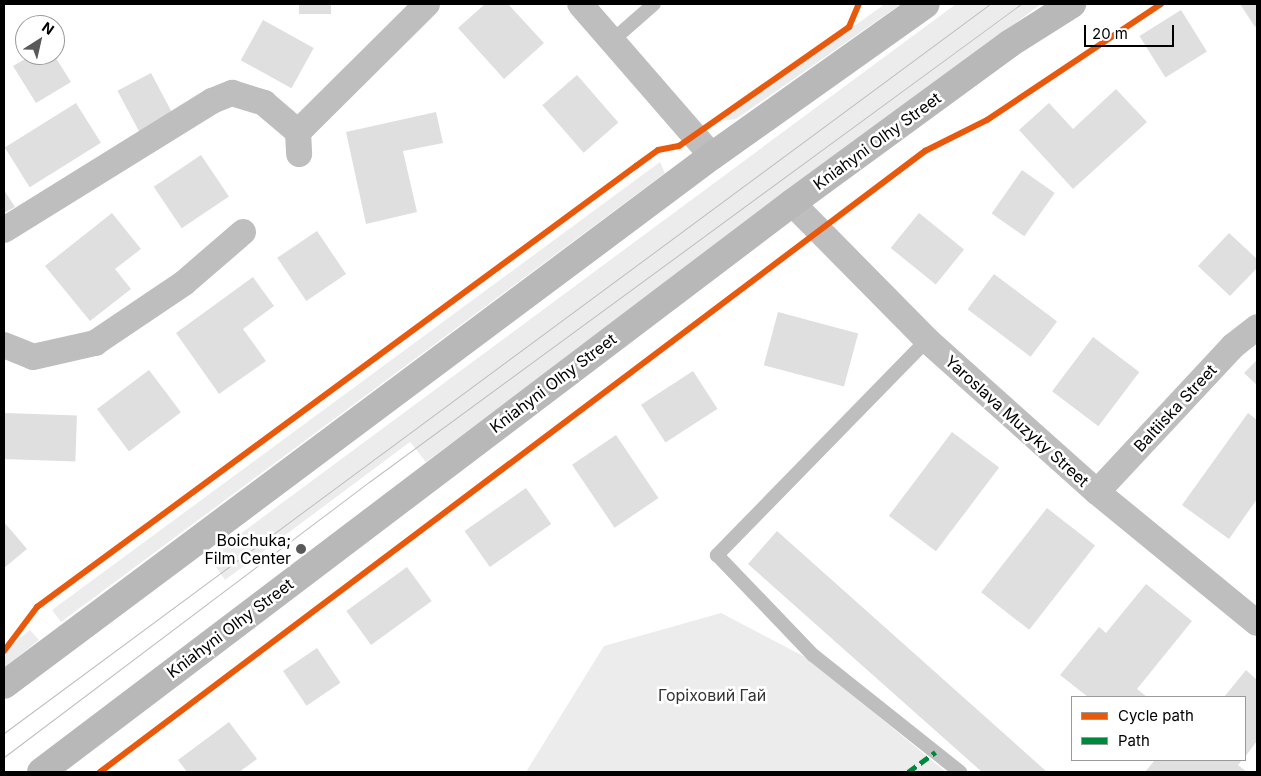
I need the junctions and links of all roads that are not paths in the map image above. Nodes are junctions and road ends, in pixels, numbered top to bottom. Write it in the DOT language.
graph roads {
  1 [pos="427,4"];
  2 [pos="580,4"];
  3 [pos="654,4"];
  4 [pos="926,4"];
  5 [pos="1072,4"];
  6 [pos="614,39"];
  7 [pos="712,156"];
  8 [pos="792,203"];
  9 [pos="4,230"];
  10 [pos="243,232"];
  11 [pos="1257,327"];
  12 [pos="927,340"];
  13 [pos="4,345"];
  14 [pos="1097,492"];
  15 [pos="1257,623"];
  16 [pos="4,685"];
  17 [pos="41,772"];
  18 [pos="960,772"];
  1 -- 9 [label="street"];
  2 -- 6 [label="street"];
  3 -- 6 [label="lane"];
  4 -- 7 [label="main road"];
  5 -- 8 [label="main road, Kniahyni Olhy Street"];
  6 -- 7 [label="street"];
  7 -- 16 [label="main road"];
  8 -- 12 [label="street, Yaroslava Muzyky Street"];
  8 -- 17 [label="main road, Kniahyni Olhy Street"];
  10 -- 13 [label="street"];
  11 -- 14 [label="street, Baltiiska Street"];
  12 -- 14 [label="street, Yaroslava Muzyky Street"];
  12 -- 18 [label="lane"];
  14 -- 15 [label="street, Yaroslava Muzyky Street"];
}
